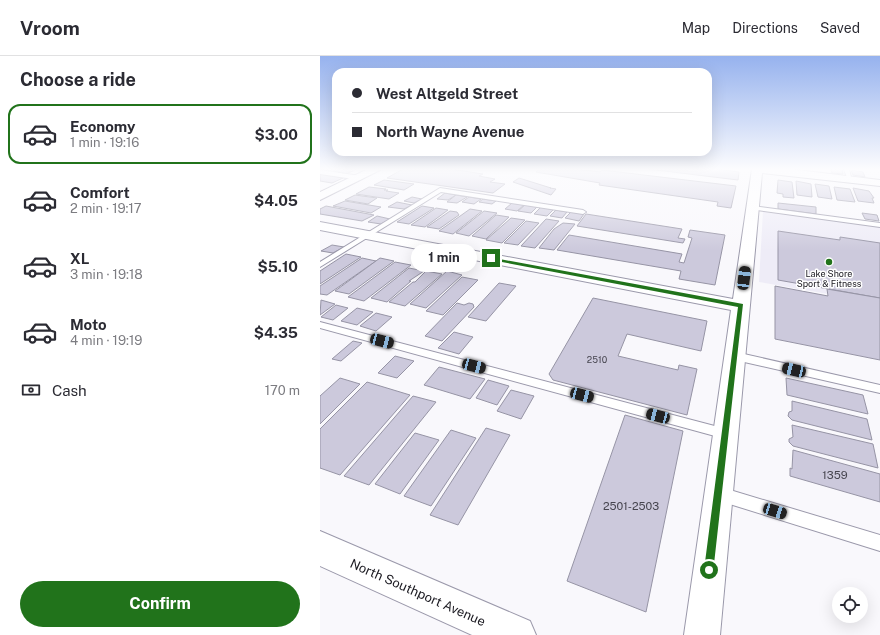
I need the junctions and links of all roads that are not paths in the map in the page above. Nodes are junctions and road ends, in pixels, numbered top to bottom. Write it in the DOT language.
graph roads {
  1 [pos="430,196"];
  2 [pos="479,196"];
  3 [pos="754,196"];
  4 [pos="752,208"];
  5 [pos="583,212"];
  6 [pos="880,225"];
  7 [pos="320,226"];
  8 [pos="368,235"];
  9 [pos="320,265"];
  10 [pos="741,306"];
  11 [pos="320,325"];
  12 [pos="735,356"];
  13 [pos="880,389"];
  14 [pos="726,434"];
  15 [pos="718,493"];
  16 [pos="880,543"];
  17 [pos="320,548"];
  18 [pos="516,635"];
  19 [pos="702,635"];
  1 -- 8 [label="lane"];
  2 -- 5 [label="lane"];
  3 -- 4 [label="street"];
  4 -- 6 [label="lane"];
  4 -- 10 [label="street"];
  7 -- 8 [label="street"];
  8 -- 9 [label="lane"];
  8 -- 10 [label="street"];
  10 -- 12 [label="street"];
  11 -- 14 [label="lane"];
  12 -- 13 [label="lane"];
  12 -- 14 [label="street"];
  14 -- 15 [label="street"];
  15 -- 16 [label="lane"];
  15 -- 19 [label="street"];
  17 -- 18 [label="street, North Southport Avenue"];
}
